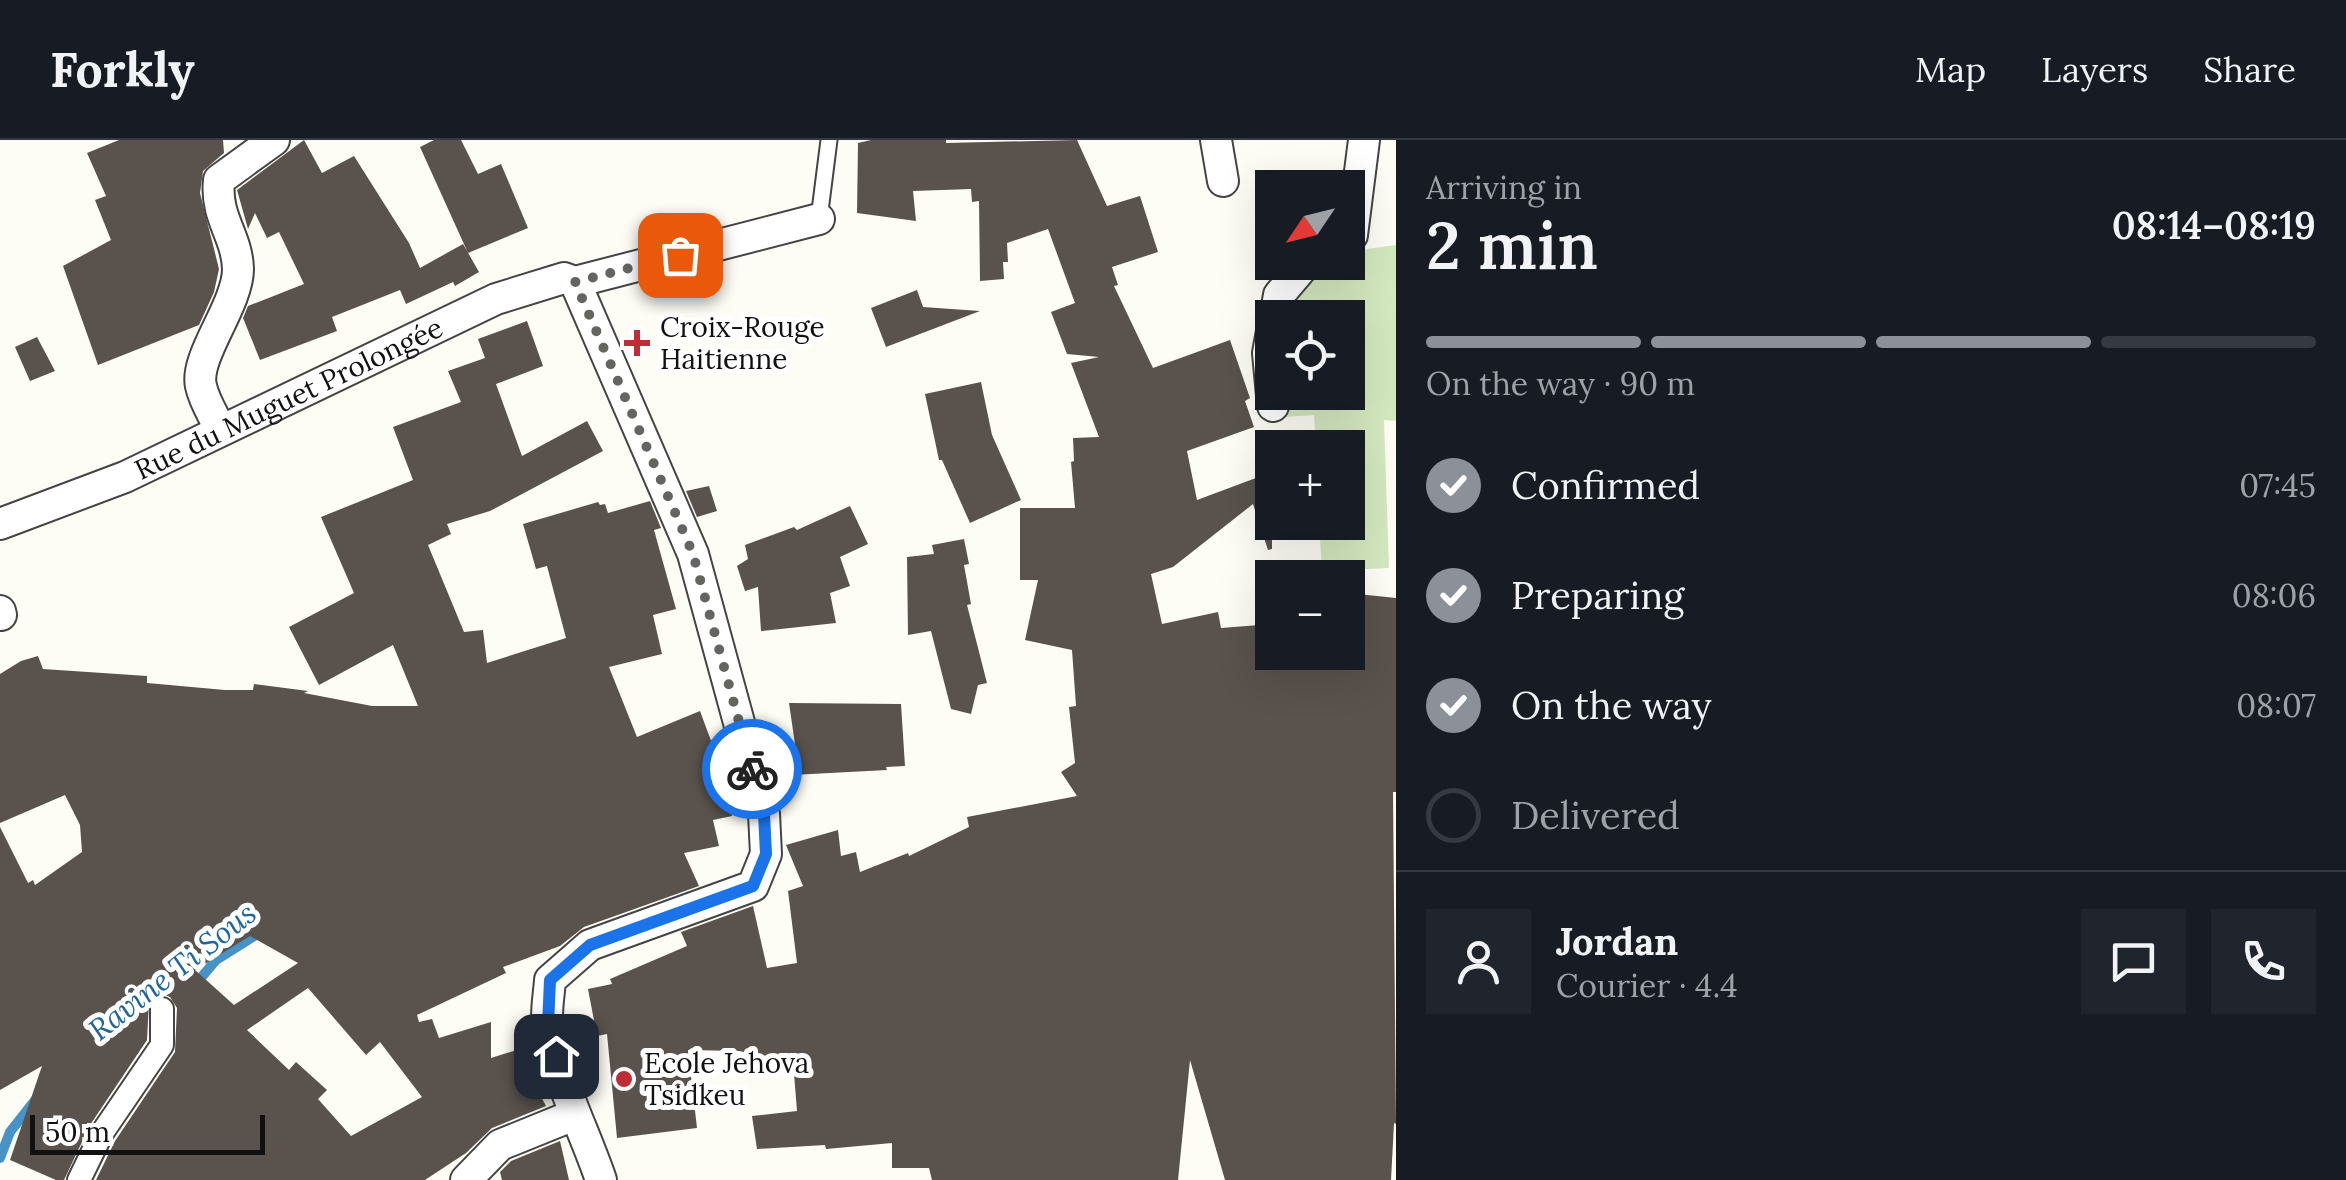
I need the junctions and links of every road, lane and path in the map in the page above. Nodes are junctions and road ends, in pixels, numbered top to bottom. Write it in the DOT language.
graph roads {
  1 [pos="274,140"];
  2 [pos="829,140"];
  3 [pos="1216,140"];
  4 [pos="1364,140"];
  5 [pos="1360,170"];
  6 [pos="1223,181"];
  7 [pos="820,219"];
  8 [pos="575,282"];
  9 [pos="220,429"];
  10 [pos="0,524"];
  11 [pos="162,1009"];
  12 [pos="574,1115"];
  13 [pos="79,1180"];
  14 [pos="466,1180"];
  15 [pos="602,1180"];
  1 -- 9 [label="street"];
  2 -- 7 [label="lane"];
  3 -- 6 [label="street"];
  4 -- 5 [label="street"];
  7 -- 8 [label="street, Rue du Muguet Prolongée"];
  8 -- 9 [label="street, Rue du Muguet Prolongée"];
  8 -- 12 [label="street"];
  9 -- 10 [label="street, Rue du Muguet Prolongée"];
  11 -- 13 [label="street"];
  12 -- 14 [label="street"];
  12 -- 15 [label="street"];
}
